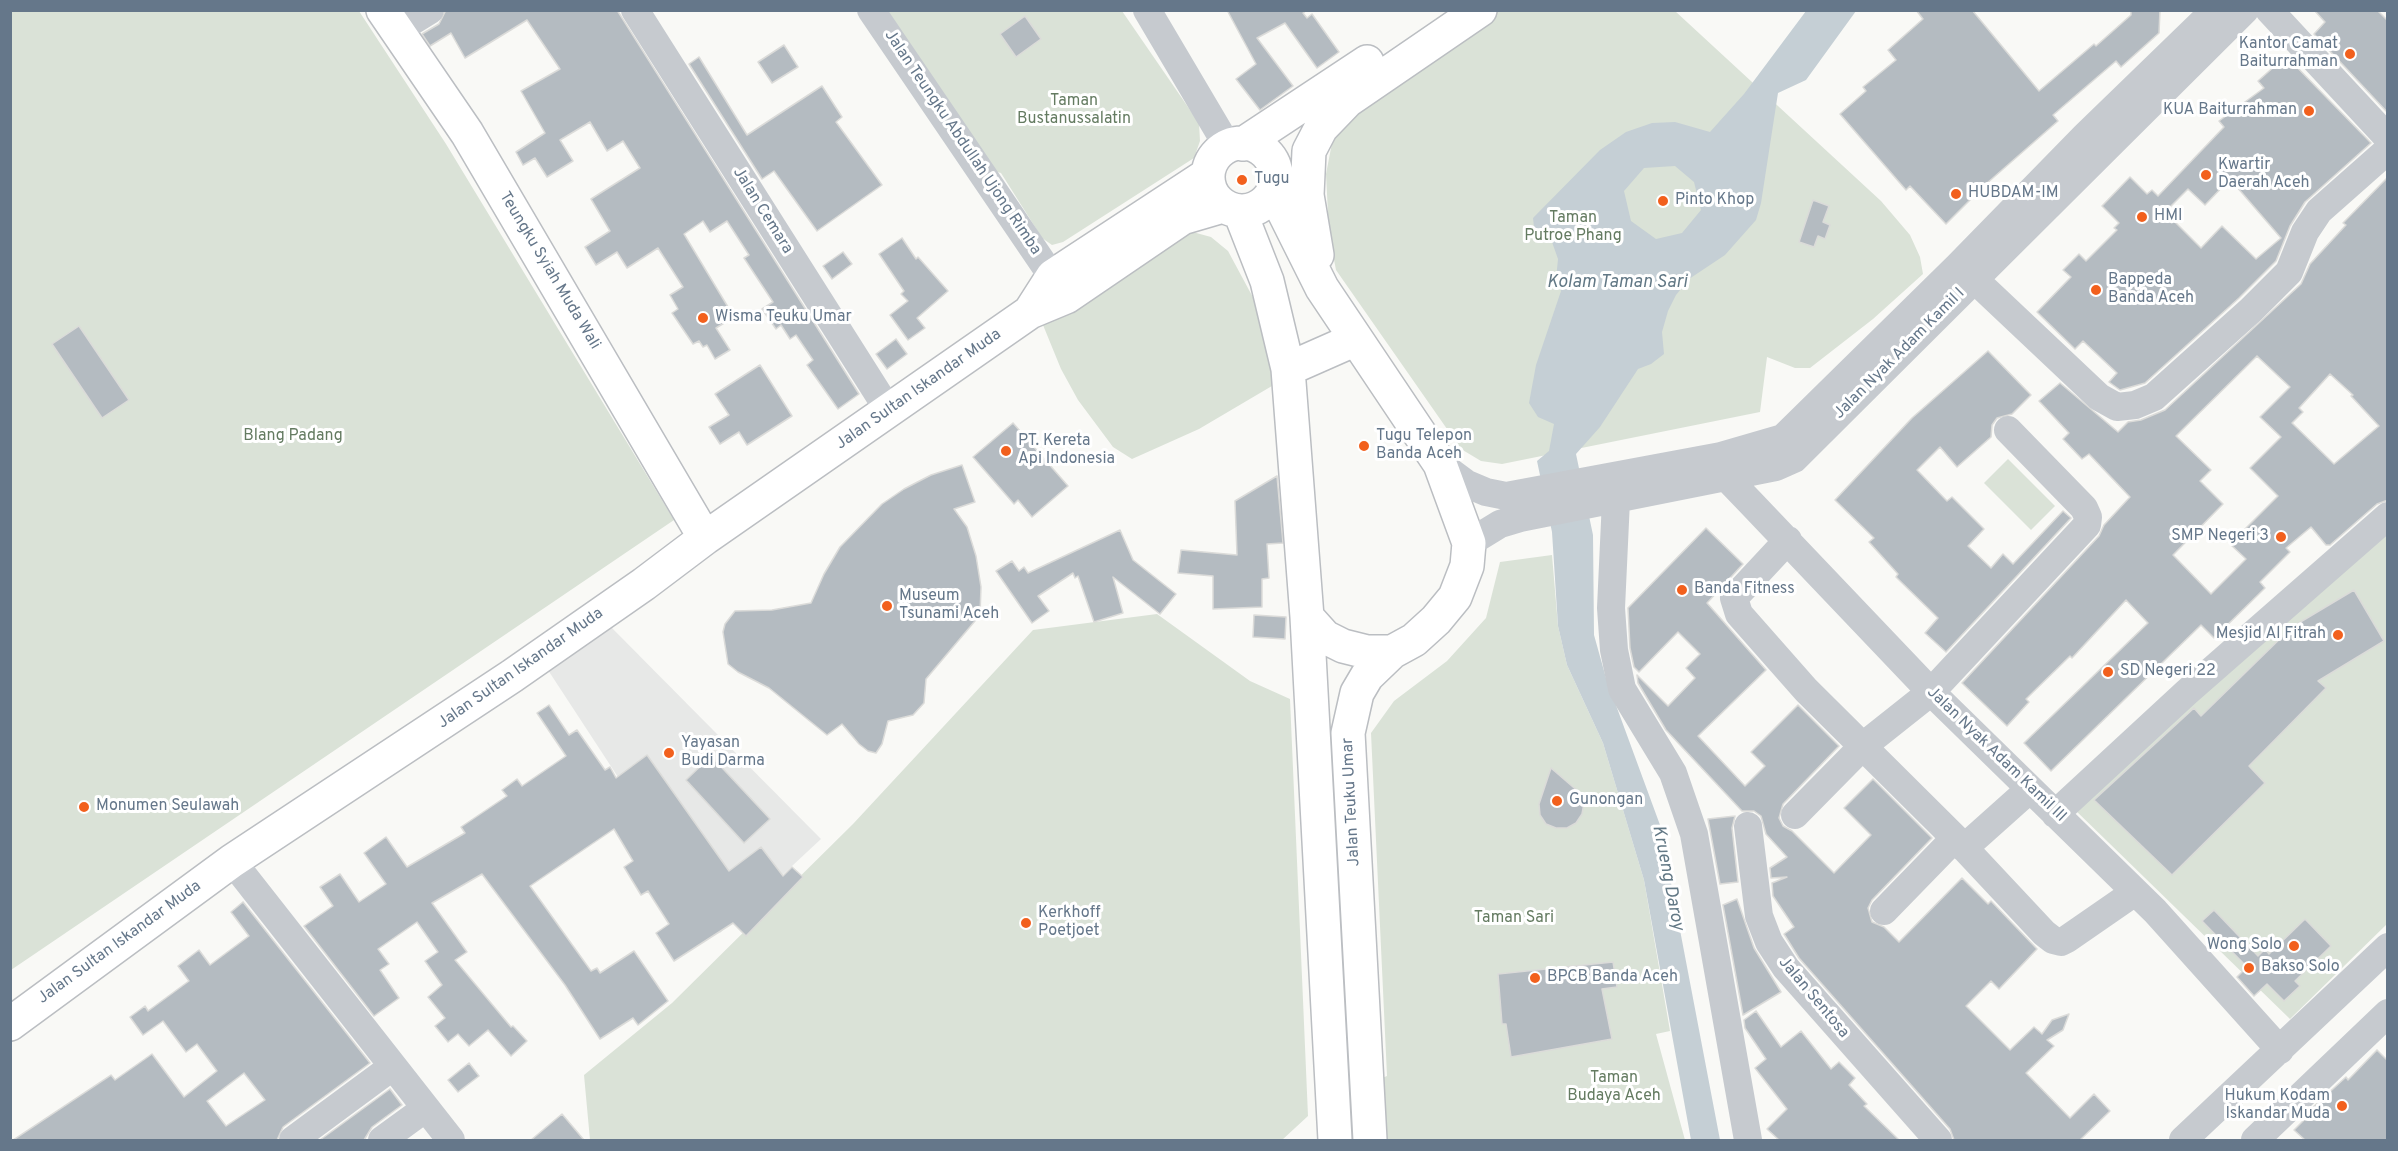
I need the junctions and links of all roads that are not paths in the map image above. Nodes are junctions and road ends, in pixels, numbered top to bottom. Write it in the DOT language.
graph roads {
  1 [pos="430,10"];
  2 [pos="635,10"];
  3 [pos="871,10"];
  4 [pos="1147,10"];
  5 [pos="1442,10"];
  6 [pos="1480,10"];
  7 [pos="2215,10"];
  8 [pos="2245,10"];
  9 [pos="2269,10"];
  10 [pos="390,21"];
  11 [pos="2388,138"];
  12 [pos="1235,145"];
  13 [pos="2388,150"];
  14 [pos="1207,175"];
  15 [pos="1278,200"];
  16 [pos="1232,209"];
  17 [pos="1976,280"];
  18 [pos="1059,287"];
  19 [pos="1322,288"];
  20 [pos="1356,339"];
  21 [pos="1288,369"];
  22 [pos="889,411"];
  23 [pos="2008,430"];
  24 [pos="1440,464"];
  25 [pos="1724,466"];
  26 [pos="1610,492"];
  27 [pos="1536,502"];
  28 [pos="2388,516"];
  29 [pos="705,538"];
  30 [pos="1788,540"];
  31 [pos="1468,543"];
  32 [pos="1307,617"];
  33 [pos="1392,652"];
  34 [pos="1931,692"];
  35 [pos="1863,746"];
  36 [pos="2030,789"];
  37 [pos="2055,814"];
  38 [pos="1795,815"];
  39 [pos="1748,826"];
  40 [pos="1960,843"];
  41 [pos="232,861"];
  42 [pos="2135,892"];
  43 [pos="1884,911"];
  44 [pos="2388,947"];
  45 [pos="2388,1013"];
  46 [pos="10,1024"];
  47 [pos="2280,1050"];
  48 [pos="392,1067"];
  49 [pos="426,1108"];
  50 [pos="1332,1138"];
  51 [pos="294,1140"];
  52 [pos="382,1140"];
  53 [pos="451,1140"];
  54 [pos="1370,1140"];
  55 [pos="1748,1140"];
  56 [pos="1938,1140"];
  57 [pos="2183,1140"];
  58 [pos="2255,1140"];
  1 -- 10 [label="street"];
  2 -- 22 [label="street, Jalan Cemara"];
  3 -- 18 [label="street, Jalan Teungku Abdullah Ujong Rimba"];
  4 -- 12 [label="street"];
  5 -- 12 [label="highway"];
  6 -- 19 [label="highway"];
  7 -- 25 [label="street, Jalan Nyak Adam Kamil I"];
  8 -- 17 [label="street, Jalan Nyak Adam Kamil I"];
  9 -- 11 [label="street"];
  10 -- 29 [label="highway, Teungku Syiah Muda Wali"];
  12 -- 14 [label="highway"];
  12 -- 16 [label="highway"];
  13 -- 17 [label="street"];
  14 -- 16 [label="highway"];
  14 -- 18 [label="highway, Jalan Sultan Iskandar Muda"];
  15 -- 19 [label="highway, Jalan Teuku Umar"];
  16 -- 18 [label="highway, Jalan Sultan Iskandar Muda"];
  16 -- 21 [label="highway"];
  17 -- 25 [label="street, Jalan Nyak Adam Kamil I"];
  18 -- 22 [label="highway, Jalan Sultan Iskandar Muda"];
  19 -- 20 [label="highway, Jalan Teuku Umar"];
  20 -- 21 [label="highway"];
  20 -- 24 [label="highway, Jalan Teuku Umar"];
  21 -- 32 [label="highway"];
  22 -- 29 [label="highway, Jalan Sultan Iskandar Muda"];
  23 -- 34 [label="street"];
  24 -- 27 [label="street, Jalan Nyak Adam Kamil I"];
  24 -- 31 [label="highway, Jalan Teuku Umar"];
  25 -- 26 [label="street, Jalan Nyak Adam Kamil I"];
  25 -- 30 [label="street, Jalan Nyak Adam Kamil III"];
  26 -- 27 [label="street, Jalan Nyak Adam Kamil I"];
  26 -- 55 [label="street"];
  27 -- 31 [label="street, Jalan Nyak Adam Kamil I"];
  28 -- 37 [label="street"];
  29 -- 41 [label="highway, Jalan Sultan Iskandar Muda"];
  30 -- 34 [label="street, Jalan Nyak Adam Kamil III"];
  30 -- 35 [label="street"];
  31 -- 33 [label="highway, Jalan Teuku Umar"];
  32 -- 33 [label="highway"];
  32 -- 50 [label="highway"];
  33 -- 54 [label="highway, Jalan Teuku Umar"];
  34 -- 35 [label="street"];
  34 -- 36 [label="street, Jalan Nyak Adam Kamil III"];
  35 -- 38 [label="street"];
  35 -- 40 [label="street"];
  36 -- 37 [label="street, Jalan Nyak Adam Kamil III"];
  36 -- 40 [label="street"];
  37 -- 42 [label="street, Jalan Nyak Adam Kamil III"];
  39 -- 56 [label="street, Jalan Sentosa"];
  40 -- 42 [label="street"];
  40 -- 43 [label="street"];
  41 -- 46 [label="highway, Jalan Sultan Iskandar Muda"];
  41 -- 48 [label="street"];
  42 -- 47 [label="street, Jalan Nyak Adam Kamil III"];
  44 -- 47 [label="street"];
  45 -- 58 [label="street"];
  47 -- 57 [label="street"];
  48 -- 49 [label="street"];
  48 -- 51 [label="street"];
  49 -- 52 [label="street"];
  49 -- 53 [label="street"];
}
